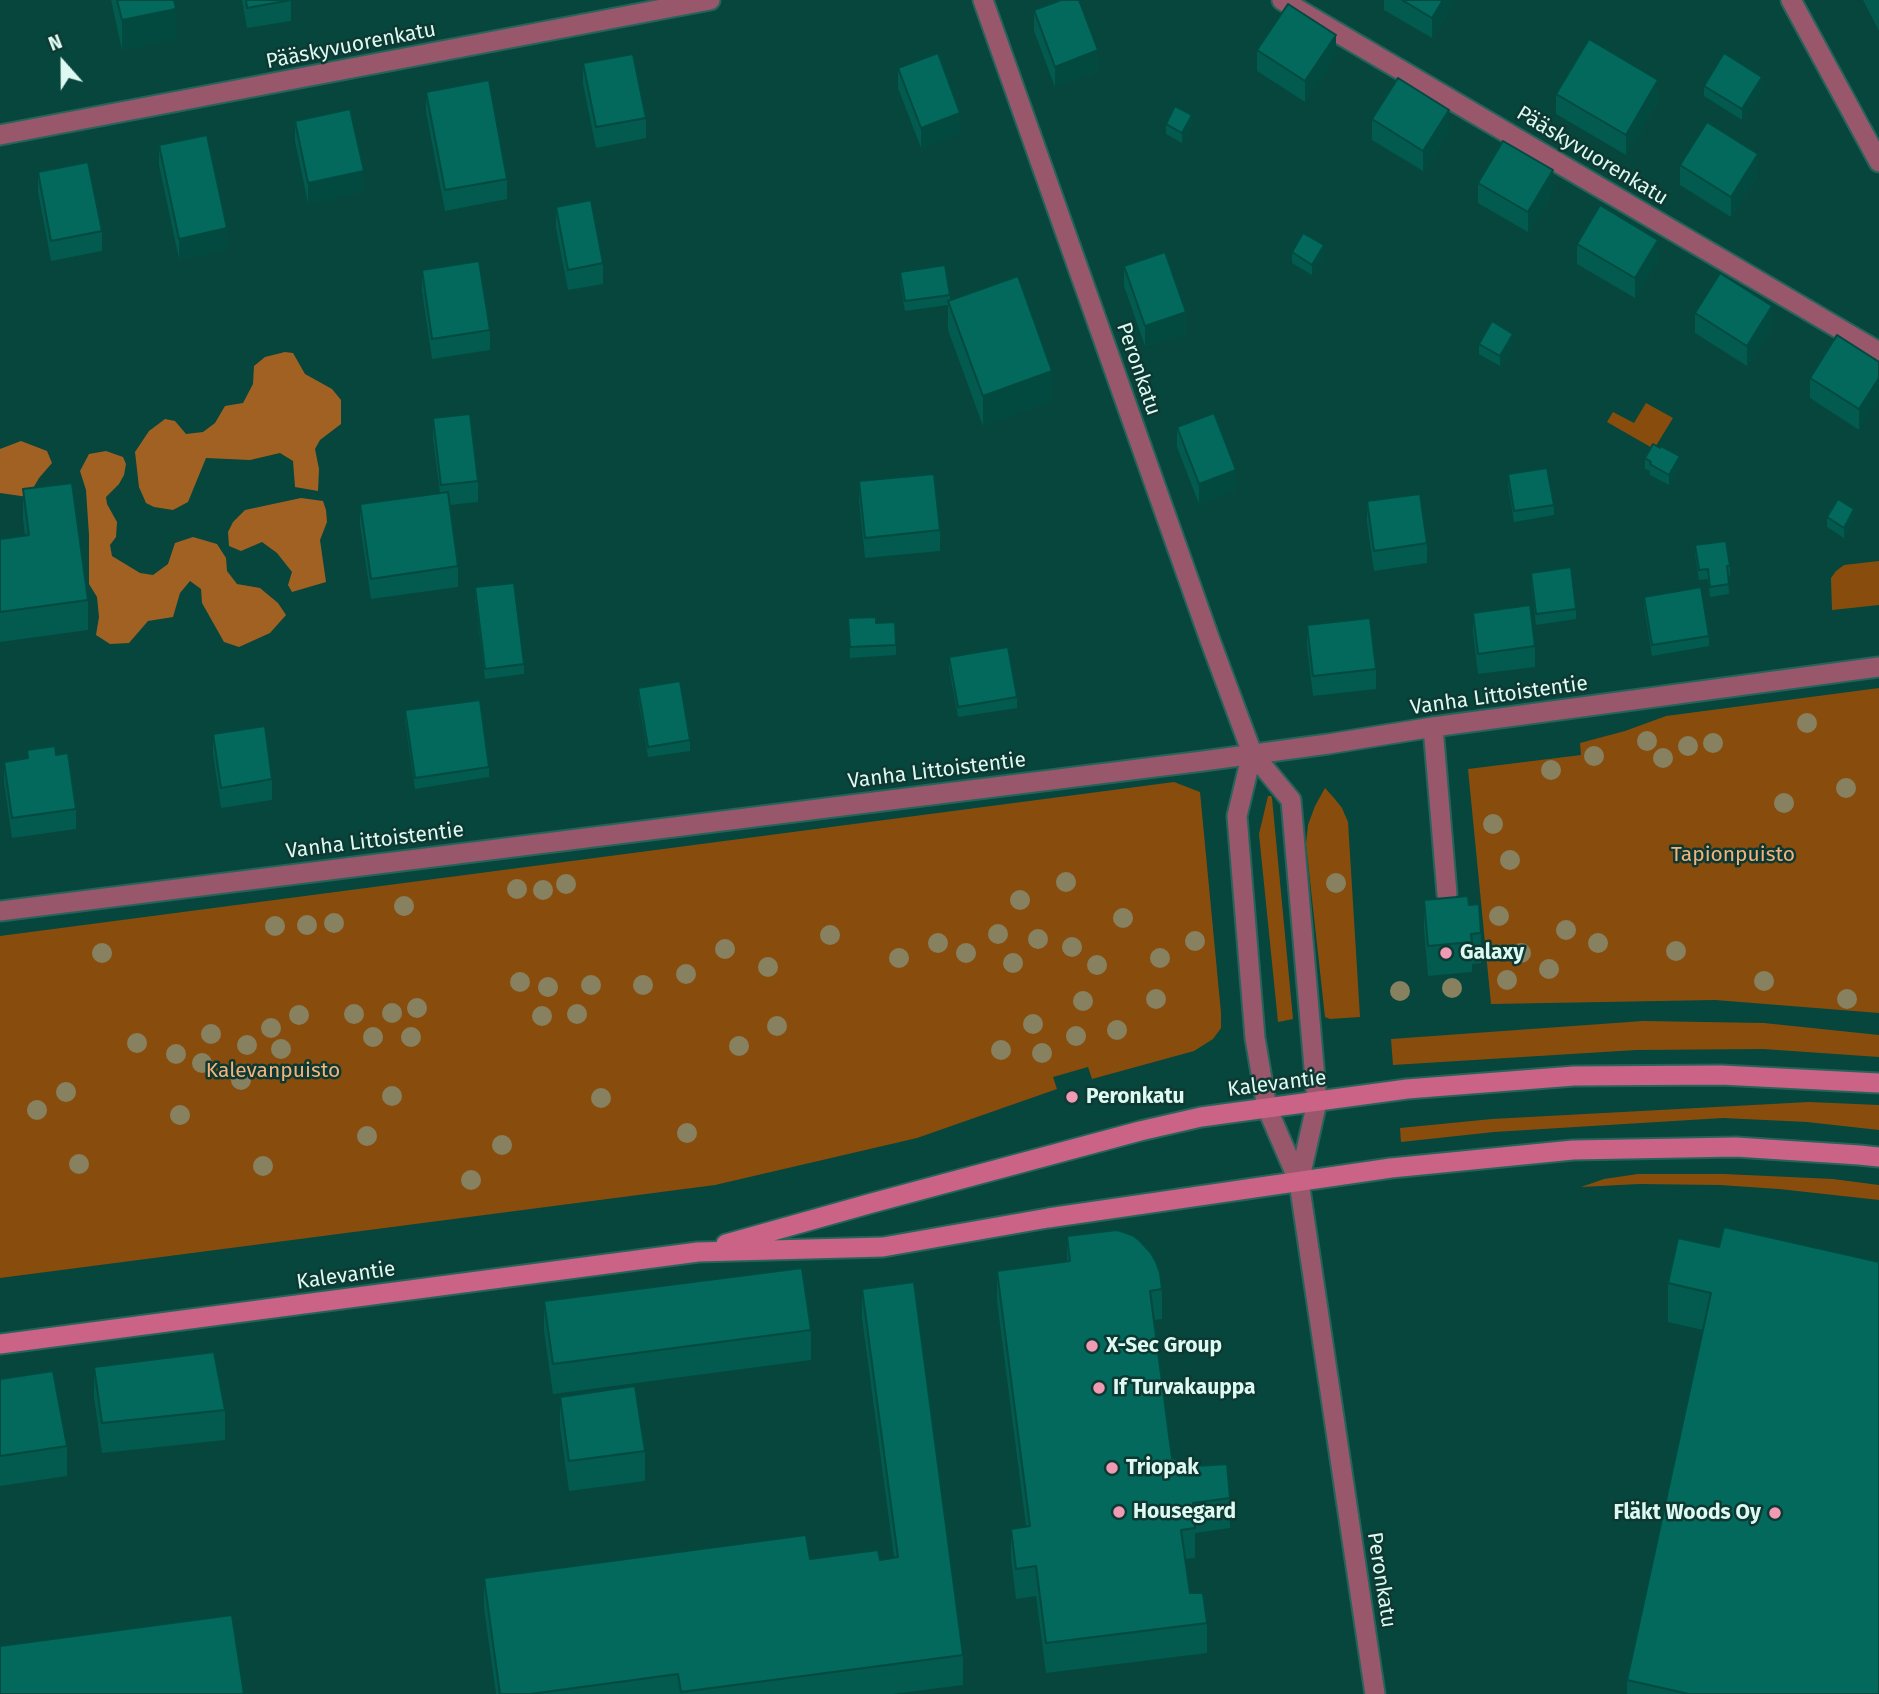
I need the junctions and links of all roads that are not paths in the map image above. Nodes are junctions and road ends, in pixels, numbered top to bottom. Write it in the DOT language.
graph roads {
  1 [pos="710,0"];
  2 [pos="983,0"];
  3 [pos="1282,0"];
  4 [pos="1791,0"];
  5 [pos="0,135"];
  6 [pos="1879,162"];
  7 [pos="1879,352"];
  8 [pos="1879,667"];
  9 [pos="1433,727"];
  10 [pos="1252,753"];
  11 [pos="1447,894"];
  12 [pos="0,911"];
  13 [pos="1879,1083"];
  14 [pos="1317,1102"];
  15 [pos="1267,1108"];
  16 [pos="1879,1157"];
  17 [pos="1299,1182"];
  18 [pos="698,1252"];
  19 [pos="0,1344"];
  20 [pos="1375,1694"];
  1 -- 5 [label="street, Pääskyvuorenkatu"];
  2 -- 10 [label="street, Peronkatu"];
  3 -- 7 [label="street, Pääskyvuorenkatu"];
  4 -- 6 [label="street"];
  8 -- 9 [label="street, Vanha Littoistentie"];
  9 -- 10 [label="street, Vanha Littoistentie"];
  9 -- 11 [label="street"];
  10 -- 12 [label="street, Vanha Littoistentie"];
  10 -- 14 [label="street, Peronkatu"];
  10 -- 15 [label="street, Peronkatu"];
  13 -- 14 [label="main road, Kalevantie"];
  14 -- 15 [label="main road, Kalevantie"];
  14 -- 17 [label="street, Peronkatu"];
  15 -- 17 [label="street, Peronkatu"];
  15 -- 18 [label="main road, Kalevantie"];
  16 -- 17 [label="main road, Kalevantie"];
  17 -- 18 [label="main road, Kalevantie"];
  17 -- 20 [label="street, Peronkatu"];
  18 -- 19 [label="main road, Kalevantie"];
}
